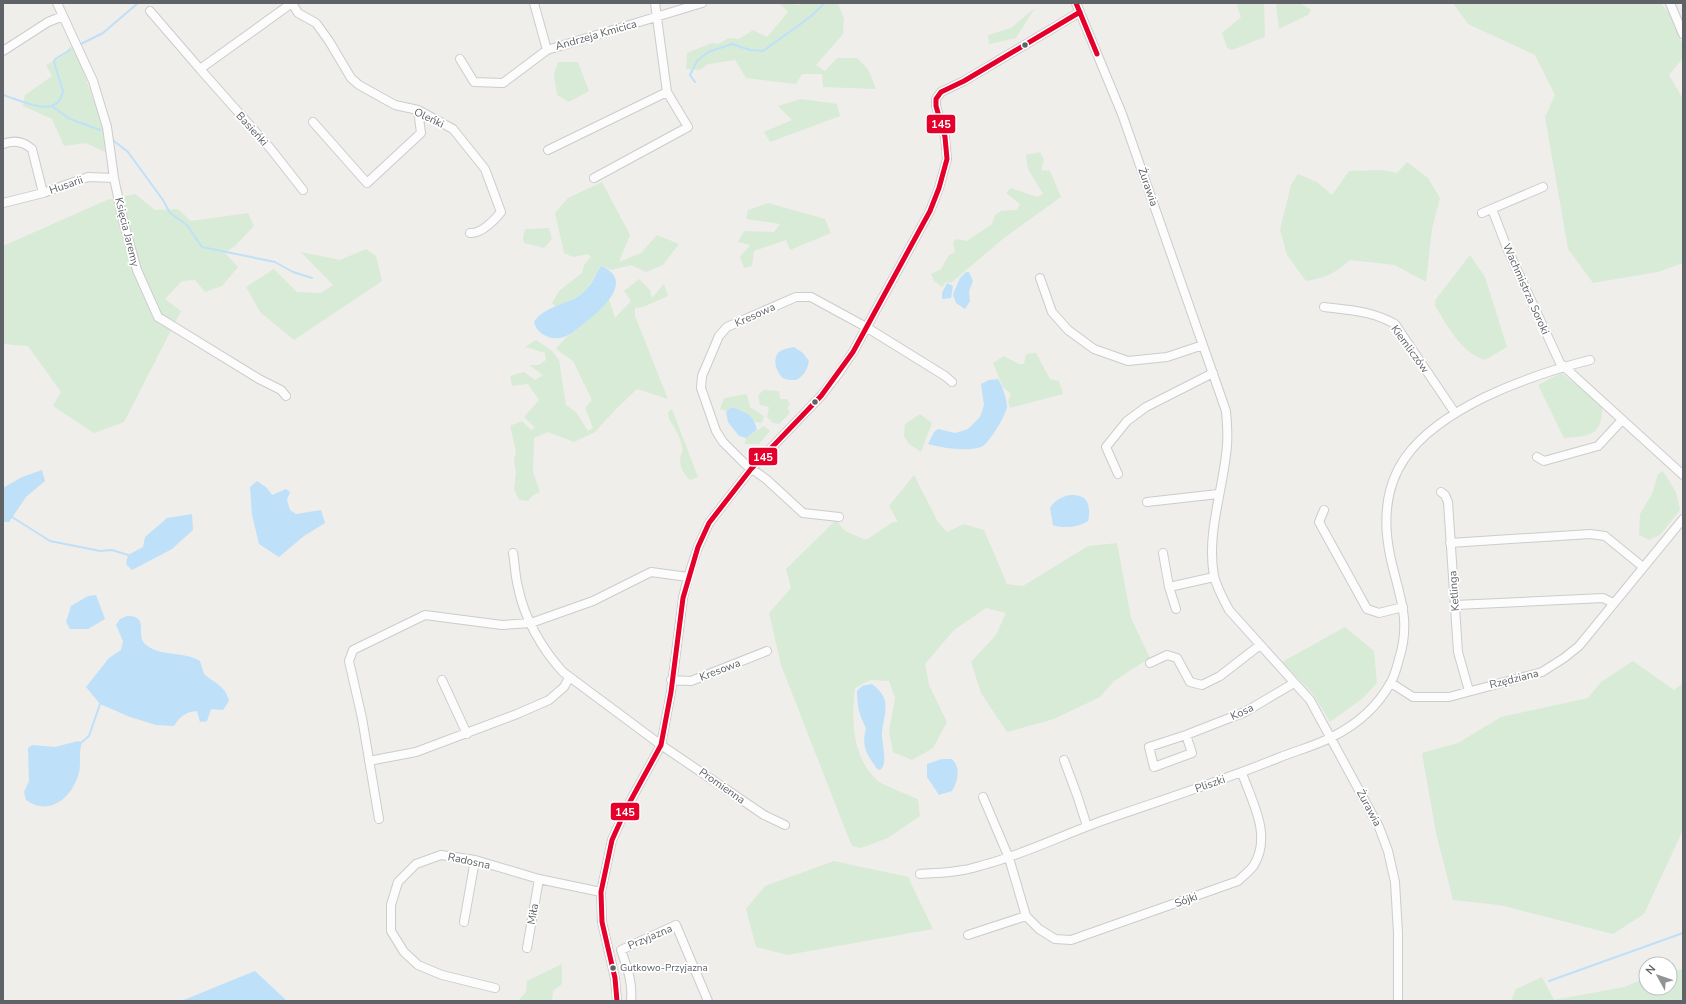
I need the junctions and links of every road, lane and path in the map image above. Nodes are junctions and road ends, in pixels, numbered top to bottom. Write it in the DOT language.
graph roads {
  1 [pos="57,3"];
  2 [pos="292,3"];
  3 [pos="534,3"];
  4 [pos="655,3"];
  5 [pos="702,3"];
  6 [pos="1076,3"];
  7 [pos="1670,3"];
  8 [pos="150,11"];
  9 [pos="1080,12"];
  10 [pos="63,16"];
  11 [pos="658,17"];
  12 [pos="1683,34"];
  13 [pos="547,50"];
  14 [pos="3,51"];
  15 [pos="460,59"];
  16 [pos="200,68"];
  17 [pos="667,92"];
  18 [pos="418,110"];
  19 [pos="312,122"];
  20 [pos="3,144"];
  21 [pos="548,150"];
  22 [pos="114,178"];
  23 [pos="594,178"];
  24 [pos="1543,187"];
  25 [pos="304,190"];
  26 [pos="43,193"];
  27 [pos="3,203"];
  28 [pos="1492,209"];
  29 [pos="1482,213"];
  30 [pos="470,233"];
  31 [pos="1040,278"];
  32 [pos="1324,307"];
  33 [pos="866,327"];
  34 [pos="1203,344"];
  35 [pos="1590,360"];
  36 [pos="1565,366"];
  37 [pos="1213,373"];
  38 [pos="952,382"];
  39 [pos="286,396"];
  40 [pos="1455,413"];
  41 [pos="1622,420"];
  42 [pos="1537,457"];
  43 [pos="751,469"];
  44 [pos="1118,474"];
  45 [pos="1683,475"];
  46 [pos="1441,492"];
  47 [pos="1218,494"];
  48 [pos="1147,502"];
  49 [pos="1324,510"];
  50 [pos="839,517"];
  51 [pos="1683,519"];
  52 [pos="1450,543"];
  53 [pos="514,553"];
  54 [pos="1163,553"];
  55 [pos="1643,567"];
  56 [pos="688,577"];
  57 [pos="1214,577"];
  58 [pos="1169,587"];
  59 [pos="1614,603"];
  60 [pos="1455,605"];
  61 [pos="1403,608"];
  62 [pos="1176,609"];
  63 [pos="531,623"];
  64 [pos="1260,645"];
  65 [pos="767,651"];
  66 [pos="1150,663"];
  67 [pos="569,678"];
  68 [pos="442,680"];
  69 [pos="671,680"];
  70 [pos="1294,683"];
  71 [pos="1391,683"];
  72 [pos="1469,690"];
  73 [pos="467,734"];
  74 [pos="1186,735"];
  75 [pos="1331,737"];
  76 [pos="660,745"];
  77 [pos="1064,760"];
  78 [pos="369,761"];
  79 [pos="1242,773"];
  80 [pos="983,797"];
  81 [pos="379,819"];
  82 [pos="785,824"];
  83 [pos="1086,826"];
  84 [pos="1009,858"];
  85 [pos="475,860"];
  86 [pos="920,874"];
  87 [pos="539,880"];
  88 [pos="601,892"];
  89 [pos="1026,916"];
  90 [pos="464,922"];
  91 [pos="968,935"];
  92 [pos="527,948"];
  93 [pos="495,988"];
  94 [pos="617,1001"];
  95 [pos="631,1001"];
  96 [pos="708,1001"];
  97 [pos="1398,1001"];
  1 -- 10 [label="street, Księcia Jaremy"];
  2 -- 16 [label="street"];
  2 -- 18 [label="street, Oleńki"];
  3 -- 13 [label="street"];
  4 -- 11 [label="street"];
  5 -- 11 [label="street, Andrzeja Kmicica"];
  6 -- 9 [label="street, Żurawia"];
  7 -- 12 [label="street"];
  8 -- 16 [label="street, Basieńki"];
  9 -- 33 [label="street"];
  9 -- 34 [label="street, Żurawia"];
  10 -- 14 [label="street"];
  10 -- 22 [label="street, Księcia Jaremy"];
  11 -- 13 [label="street, Andrzeja Kmicica"];
  11 -- 17 [label="street"];
  13 -- 15 [label="street, Andrzeja Kmicica"];
  16 -- 25 [label="street, Basieńki"];
  17 -- 21 [label="street"];
  17 -- 23 [label="street"];
  18 -- 19 [label="street, Oleńki"];
  18 -- 30 [label="street, Oleńki"];
  20 -- 26 [label="street, Husarii"];
  22 -- 26 [label="street, Husarii"];
  22 -- 39 [label="street, Księcia Jaremy"];
  24 -- 28 [label="street"];
  26 -- 27 [label="street, Husarii"];
  28 -- 29 [label="street"];
  28 -- 36 [label="street, Wachmistrza Soroki"];
  31 -- 34 [label="street"];
  32 -- 40 [label="street, Kiemliczów"];
  33 -- 38 [label="street, Kresowa"];
  33 -- 43 [label="street"];
  33 -- 43 [label="street, Kresowa"];
  34 -- 37 [label="street, Żurawia"];
  35 -- 36 [label="street, Pliszki"];
  36 -- 40 [label="street, Pliszki"];
  36 -- 41 [label="street"];
  37 -- 44 [label="street"];
  37 -- 47 [label="street, Żurawia"];
  40 -- 61 [label="street, Pliszki"];
  41 -- 42 [label="street"];
  41 -- 45 [label="street"];
  43 -- 50 [label="street, Kresowa"];
  43 -- 56 [label="street"];
  46 -- 52 [label="street, Ketlinga"];
  47 -- 48 [label="street"];
  47 -- 57 [label="street, Żurawia"];
  49 -- 61 [label="street"];
  51 -- 55 [label="street, Rzędziana"];
  52 -- 55 [label="street"];
  52 -- 60 [label="street, Ketlinga"];
  53 -- 63 [label="street, Promienna"];
  54 -- 58 [label="street"];
  55 -- 59 [label="street, Rzędziana"];
  56 -- 63 [label="street"];
  56 -- 69 [label="street"];
  57 -- 58 [label="street"];
  57 -- 64 [label="street, Żurawia"];
  58 -- 62 [label="street"];
  59 -- 60 [label="street"];
  59 -- 72 [label="street, Rzędziana"];
  60 -- 72 [label="street, Ketlinga"];
  61 -- 71 [label="street, Pliszki"];
  63 -- 67 [label="street, Promienna"];
  63 -- 78 [label="street"];
  64 -- 66 [label="street"];
  64 -- 70 [label="street, Żurawia"];
  65 -- 69 [label="street, Kresowa"];
  67 -- 73 [label="street"];
  67 -- 76 [label="street, Promienna"];
  68 -- 73 [label="street"];
  69 -- 76 [label="street"];
  70 -- 74 [label="street, Kosa"];
  70 -- 75 [label="street, Żurawia"];
  71 -- 72 [label="street, Rzędziana"];
  71 -- 75 [label="street, Pliszki"];
  73 -- 78 [label="street"];
  74 -- 74 [label="street, Kosa"];
  75 -- 79 [label="street, Pliszki"];
  75 -- 97 [label="street, Żurawia"];
  76 -- 82 [label="street, Promienna"];
  76 -- 88 [label="street"];
  77 -- 83 [label="street"];
  78 -- 81 [label="street"];
  79 -- 83 [label="street, Pliszki"];
  79 -- 89 [label="street, Sójki"];
  80 -- 84 [label="street, Sójki"];
  83 -- 84 [label="street, Pliszki"];
  84 -- 86 [label="street, Pliszki"];
  84 -- 89 [label="street, Sójki"];
  85 -- 87 [label="street, Radosna"];
  85 -- 90 [label="street"];
  85 -- 93 [label="street, Radosna"];
  87 -- 88 [label="street, Radosna"];
  87 -- 92 [label="street, Miła"];
  88 -- 94 [label="street"];
  89 -- 91 [label="street"];
  95 -- 96 [label="street, Przyjazna"];
}
